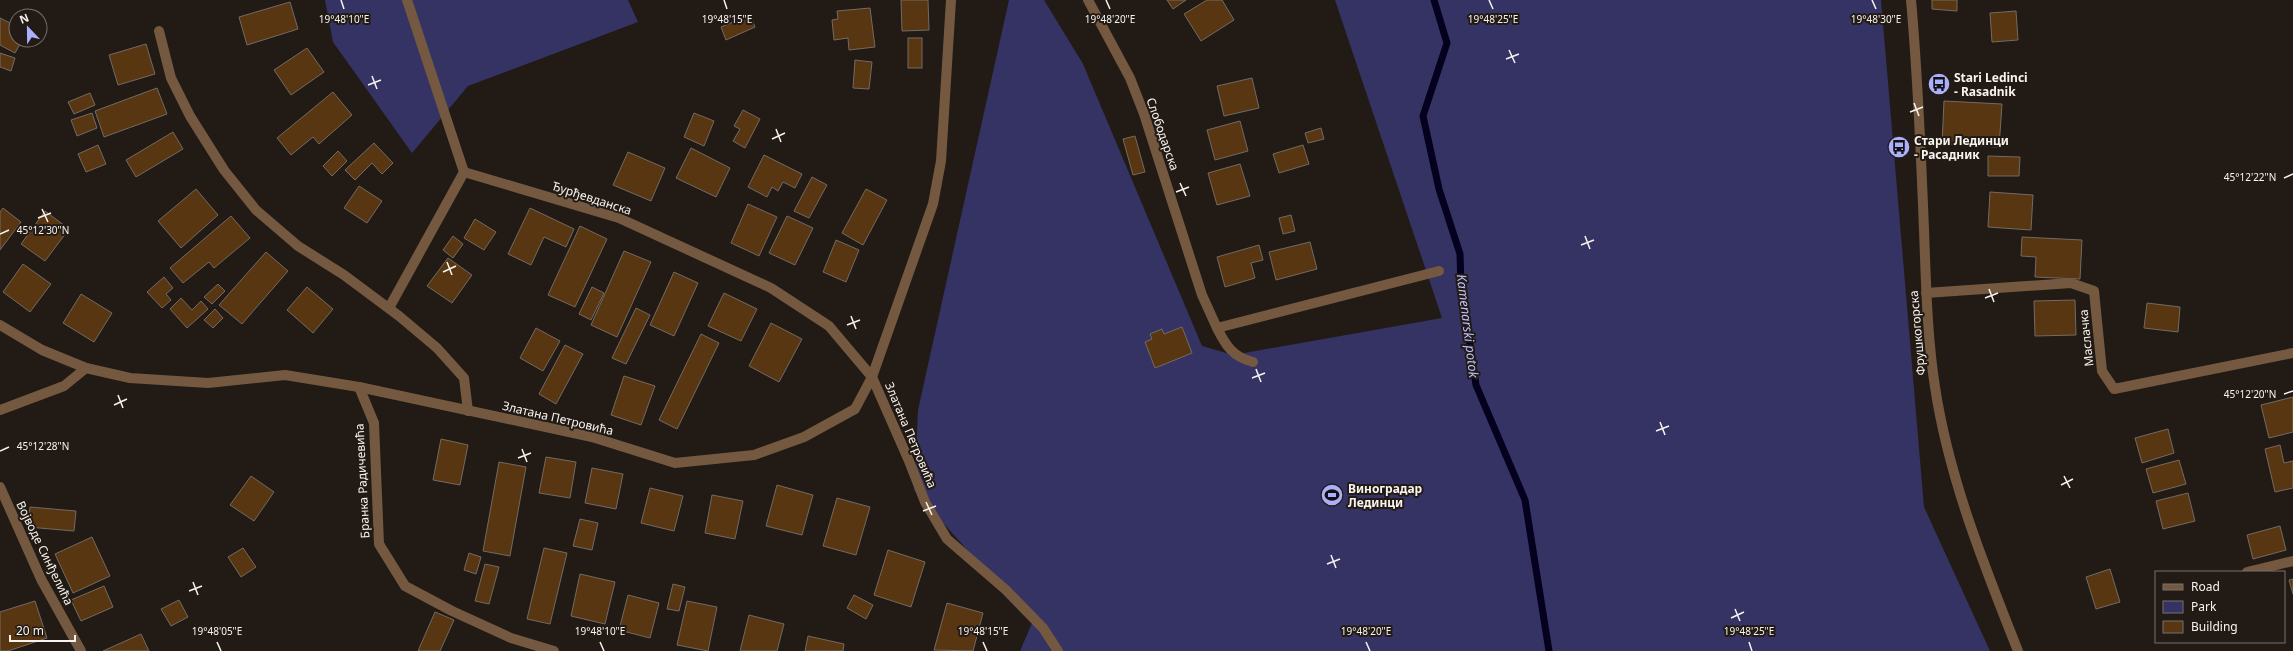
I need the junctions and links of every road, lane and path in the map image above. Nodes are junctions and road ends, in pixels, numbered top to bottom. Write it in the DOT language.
graph roads {
  1 [pos="407,0"];
  2 [pos="951,0"];
  3 [pos="1088,0"];
  4 [pos="1910,0"];
  5 [pos="159,30"];
  6 [pos="464,172"];
  7 [pos="1439,271"];
  8 [pos="1926,293"];
  9 [pos="388,308"];
  10 [pos="0,325"];
  11 [pos="1217,328"];
  12 [pos="2293,353"];
  13 [pos="1253,362"];
  14 [pos="86,368"];
  15 [pos="872,377"];
  16 [pos="359,387"];
  17 [pos="0,410"];
  18 [pos="468,411"];
  19 [pos="0,487"];
  20 [pos="2293,561"];
  21 [pos="2251,571"];
  22 [pos="81,651"];
  23 [pos="554,651"];
  24 [pos="1058,651"];
  25 [pos="2018,651"];
  1 -- 6 [label="street"];
  2 -- 15 [label="street"];
  3 -- 11 [label="street, Слободарска"];
  4 -- 8 [label="street, Фрушкогорска"];
  5 -- 9 [label="street"];
  6 -- 9 [label="street"];
  6 -- 15 [label="street, Ђурђевданска"];
  7 -- 11 [label="street"];
  8 -- 12 [label="street, Маслачка"];
  8 -- 25 [label="street, Фрушкогорска"];
  9 -- 18 [label="street"];
  10 -- 14 [label="street"];
  11 -- 13 [label="street, Слободарска"];
  14 -- 16 [label="street"];
  14 -- 17 [label="street"];
  15 -- 18 [label="street, Златана Петровића"];
  15 -- 24 [label="street, Златана Петровића"];
  16 -- 18 [label="street, Златана Петровића"];
  16 -- 23 [label="street, Бранка Радичевића"];
  19 -- 22 [label="street, Војводе Синђелића"];
  20 -- 21 [label="street"];
}
